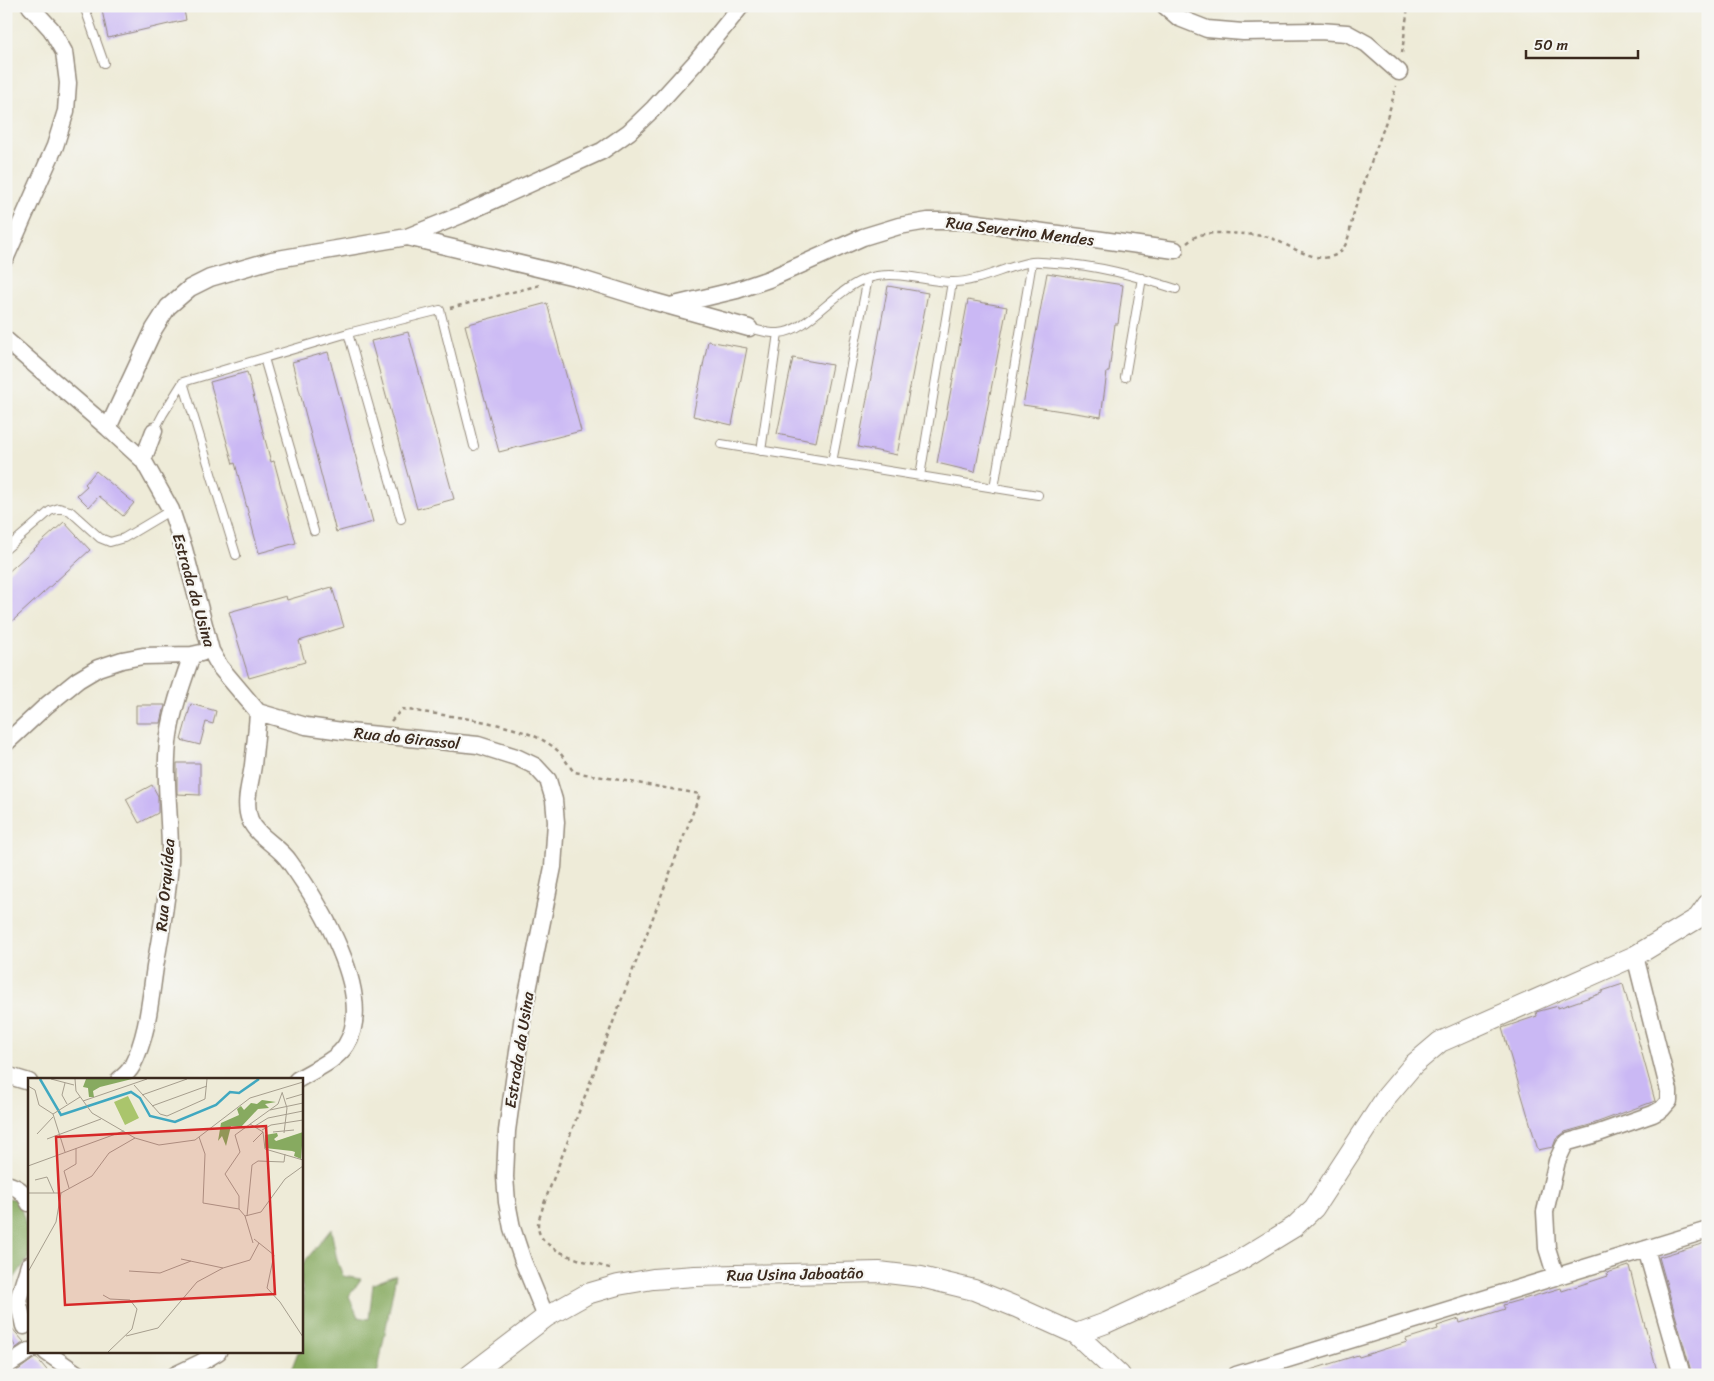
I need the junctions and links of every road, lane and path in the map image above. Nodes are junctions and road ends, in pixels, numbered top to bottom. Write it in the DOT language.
graph roads {
  1 [pos="30,6"];
  2 [pos="84,6"];
  3 [pos="741,6"];
  4 [pos="1165,6"];
  5 [pos="1408,6"];
  6 [pos="104,63"];
  7 [pos="1399,72"];
  8 [pos="407,236"];
  9 [pos="1175,250"];
  10 [pos="6,257"];
  11 [pos="1032,262"];
  12 [pos="868,278"];
  13 [pos="1142,278"];
  14 [pos="952,282"];
  15 [pos="546,284"];
  16 [pos="1176,289"];
  17 [pos="670,306"];
  18 [pos="440,310"];
  19 [pos="749,328"];
  20 [pos="348,333"];
  21 [pos="778,333"];
  22 [pos="6,340"];
  23 [pos="264,358"];
  24 [pos="1125,377"];
  25 [pos="183,382"];
  26 [pos="108,428"];
  27 [pos="154,431"];
  28 [pos="721,444"];
  29 [pos="474,446"];
  30 [pos="761,451"];
  31 [pos="143,460"];
  32 [pos="832,462"];
  33 [pos="920,476"];
  34 [pos="994,488"];
  35 [pos="1038,495"];
  36 [pos="171,510"];
  37 [pos="401,518"];
  38 [pos="314,531"];
  39 [pos="6,549"];
  40 [pos="236,555"];
  41 [pos="211,651"];
  42 [pos="192,655"];
  43 [pos="258,712"];
  44 [pos="376,735"];
  45 [pos="6,744"];
  46 [pos="548,780"];
  47 [pos="1705,914"];
  48 [pos="1635,956"];
  49 [pos="6,1075"];
  50 [pos="121,1078"];
  51 [pos="300,1078"];
  52 [pos="28,1082"];
  53 [pos="6,1184"];
  54 [pos="28,1200"];
  55 [pos="1708,1230"];
  56 [pos="1646,1249"];
  57 [pos="28,1268"];
  58 [pos="617,1270"];
  59 [pos="1556,1277"];
  60 [pos="546,1317"];
  61 [pos="27,1327"];
  62 [pos="1076,1334"];
  63 [pos="28,1352"];
  64 [pos="49,1354"];
  65 [pos="215,1354"];
  66 [pos="6,1366"];
  67 [pos="79,1375"];
  68 [pos="175,1375"];
  69 [pos="470,1375"];
  70 [pos="1120,1375"];
  71 [pos="1236,1375"];
  72 [pos="1682,1375"];
  1 -- 10 [label="street"];
  2 -- 6 [label="lane"];
  3 -- 8 [label="street"];
  4 -- 7 [label="street"];
  5 -- 7 [label="path"];
  7 -- 9 [label="path"];
  8 -- 17 [label="street"];
  8 -- 26 [label="street"];
  9 -- 17 [label="street, Rua Severino Mendes"];
  11 -- 13 [label="lane"];
  11 -- 14 [label="lane"];
  11 -- 34 [label="lane"];
  12 -- 14 [label="lane"];
  12 -- 21 [label="lane"];
  12 -- 32 [label="lane"];
  13 -- 16 [label="lane"];
  13 -- 24 [label="lane"];
  14 -- 33 [label="lane"];
  15 -- 18 [label="path"];
  17 -- 19 [label="street"];
  18 -- 20 [label="lane"];
  18 -- 29 [label="lane"];
  19 -- 21 [label="lane"];
  20 -- 23 [label="lane"];
  20 -- 37 [label="lane"];
  21 -- 30 [label="lane"];
  22 -- 26 [label="street, Estrada da Usina"];
  23 -- 25 [label="lane"];
  23 -- 38 [label="lane"];
  25 -- 27 [label="lane"];
  25 -- 40 [label="lane"];
  26 -- 31 [label="street, Estrada da Usina"];
  27 -- 31 [label="street"];
  28 -- 30 [label="lane"];
  30 -- 32 [label="lane"];
  31 -- 36 [label="street, Estrada da Usina"];
  32 -- 33 [label="lane"];
  33 -- 34 [label="lane"];
  34 -- 35 [label="lane"];
  36 -- 39 [label="lane"];
  36 -- 41 [label="street, Estrada da Usina"];
  41 -- 42 [label="street"];
  41 -- 43 [label="street, Estrada da Usina"];
  42 -- 45 [label="street"];
  42 -- 50 [label="street, Rua Orquídea"];
  43 -- 44 [label="street, Rua do Girassol"];
  43 -- 51 [label="street"];
  44 -- 46 [label="street, Rua do Girassol"];
  44 -- 58 [label="path"];
  46 -- 60 [label="street, Estrada da Usina"];
  47 -- 48 [label="street"];
  48 -- 59 [label="street"];
  48 -- 62 [label="street"];
  49 -- 52 [label="street"];
  53 -- 54 [label="street"];
  55 -- 56 [label="street"];
  56 -- 59 [label="street"];
  56 -- 72 [label="street"];
  57 -- 61 [label="street"];
  59 -- 71 [label="street"];
  60 -- 62 [label="street, Rua Usina Jaboatão"];
  60 -- 69 [label="street, Rua Usina Jaboatão"];
  62 -- 70 [label="street, Rua Usina Jaboatão"];
  63 -- 66 [label="street"];
  64 -- 67 [label="street"];
  65 -- 68 [label="street"];
}
